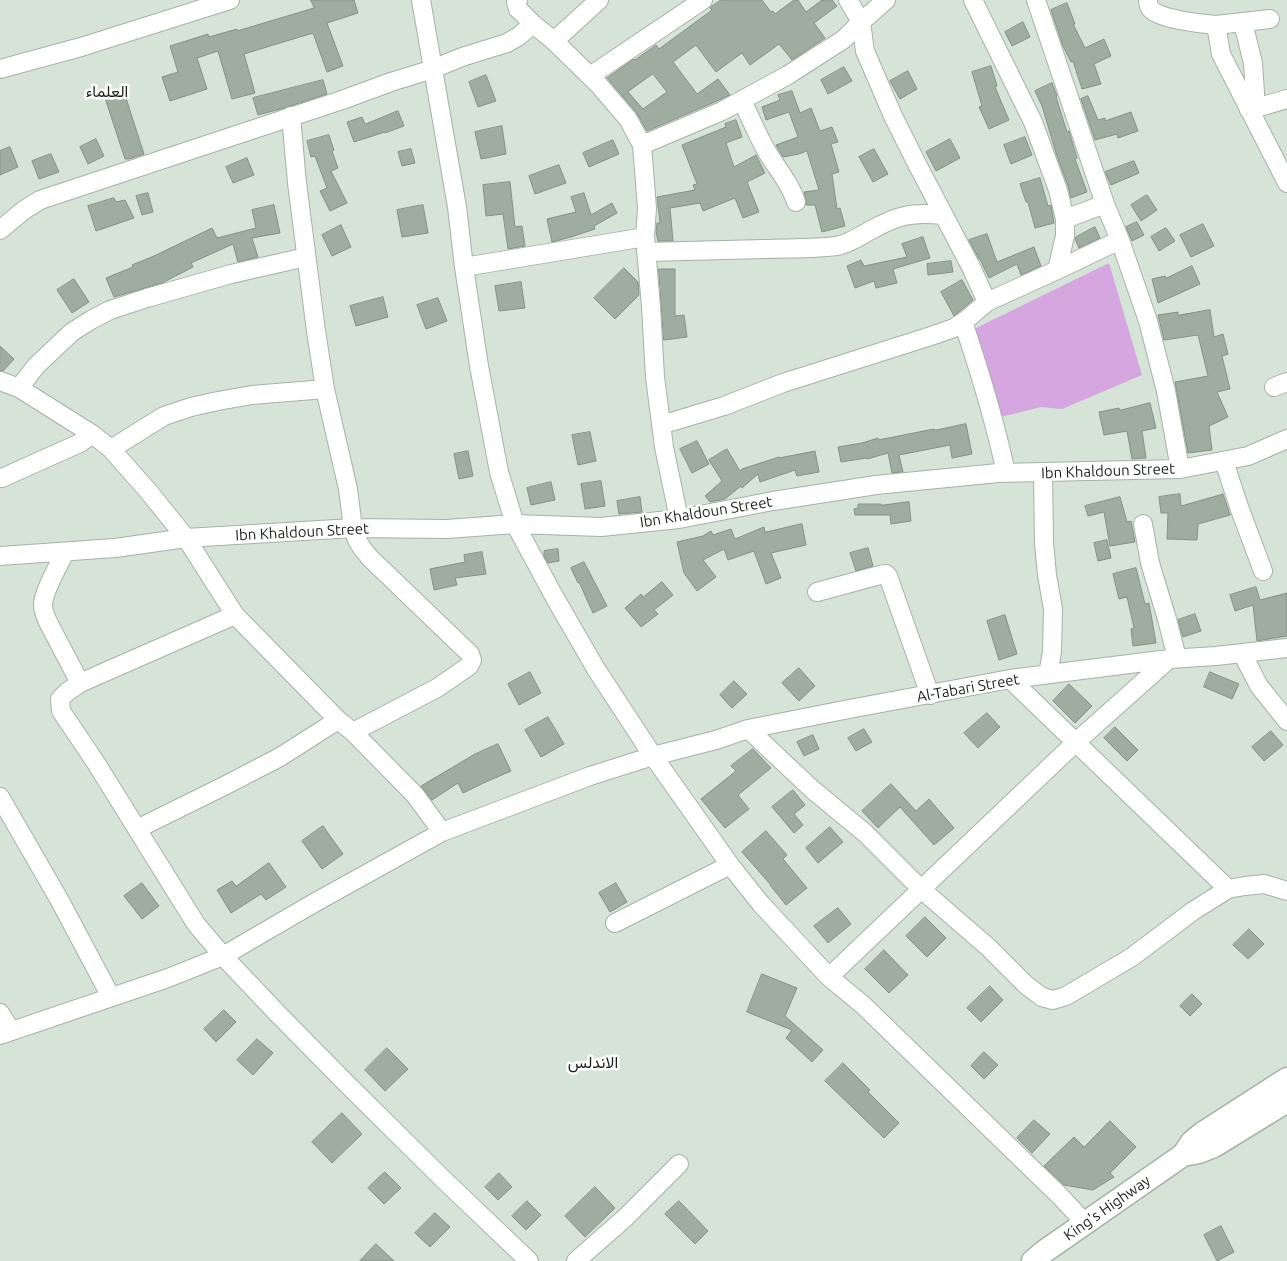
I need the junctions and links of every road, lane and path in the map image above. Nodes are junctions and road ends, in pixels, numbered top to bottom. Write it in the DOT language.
graph roads {
  1 [pos="230,0"];
  2 [pos="421,0"];
  3 [pos="518,0"];
  4 [pos="599,0"];
  5 [pos="703,0"];
  6 [pos="848,0"];
  7 [pos="886,0"];
  8 [pos="973,0"];
  9 [pos="1036,0"];
  10 [pos="1148,0"];
  11 [pos="1270,19"];
  12 [pos="860,22"];
  13 [pos="1243,23"];
  14 [pos="533,24"];
  15 [pos="1216,25"];
  16 [pos="554,42"];
  17 [pos="0,69"];
  18 [pos="433,69"];
  19 [pos="590,76"];
  20 [pos="1287,99"];
  21 [pos="742,100"];
  22 [pos="1253,109"];
  23 [pos="291,116"];
  24 [pos="642,145"];
  25 [pos="1281,160"];
  26 [pos="1287,183"];
  27 [pos="796,202"];
  28 [pos="1105,204"];
  29 [pos="943,215"];
  30 [pos="1065,219"];
  31 [pos="0,230"];
  32 [pos="1120,240"];
  33 [pos="646,245"];
  34 [pos="306,256"];
  35 [pos="464,267"];
  36 [pos="1057,270"];
  37 [pos="988,302"];
  38 [pos="963,322"];
  39 [pos="0,381"];
  40 [pos="19,388"];
  41 [pos="326,389"];
  42 [pos="661,425"];
  43 [pos="92,434"];
  44 [pos="1287,439"];
  45 [pos="110,449"];
  46 [pos="1224,461"];
  47 [pos="1180,469"];
  48 [pos="1006,473"];
  49 [pos="1043,473"];
  50 [pos="2,478"];
  51 [pos="679,519"];
  52 [pos="515,524"];
  53 [pos="1143,524"];
  54 [pos="353,528"];
  55 [pos="186,538"];
  56 [pos="65,552"];
  57 [pos="0,556"];
  58 [pos="1263,571"];
  59 [pos="817,592"];
  60 [pos="235,615"];
  61 [pos="1287,648"];
  62 [pos="1242,653"];
  63 [pos="1173,658"];
  64 [pos="1048,674"];
  65 [pos="1010,680"];
  66 [pos="80,683"];
  67 [pos="930,695"];
  68 [pos="338,720"];
  69 [pos="1287,720"];
  70 [pos="748,730"];
  71 [pos="353,732"];
  72 [pos="1076,742"];
  73 [pos="653,756"];
  74 [pos="0,796"];
  75 [pos="137,829"];
  76 [pos="442,832"];
  77 [pos="730,865"];
  78 [pos="921,889"];
  79 [pos="1228,889"];
  80 [pos="1287,891"];
  81 [pos="615,923"];
  82 [pos="223,956"];
  83 [pos="829,977"];
  84 [pos="111,997"];
  85 [pos="0,1013"];
  86 [pos="6,1033"];
  87 [pos="1287,1079"];
  88 [pos="1286,1104"];
  89 [pos="1183,1155"];
  90 [pos="679,1164"];
  91 [pos="1085,1223"];
  92 [pos="1042,1258"];
  93 [pos="529,1261"];
  94 [pos="576,1261"];
  1 -- 17 [label="street"];
  2 -- 18 [label="street"];
  3 -- 14 [label="street"];
  4 -- 16 [label="street"];
  5 -- 19 [label="street"];
  6 -- 12 [label="street"];
  7 -- 12 [label="street"];
  8 -- 30 [label="street"];
  9 -- 28 [label="street"];
  10 -- 15 [label="street"];
  11 -- 13 [label="street"];
  12 -- 21 [label="street"];
  12 -- 29 [label="street"];
  13 -- 15 [label="street"];
  13 -- 22 [label="street"];
  14 -- 16 [label="street"];
  14 -- 18 [label="street"];
  15 -- 22 [label="street"];
  16 -- 19 [label="street"];
  18 -- 23 [label="street"];
  18 -- 35 [label="street"];
  19 -- 24 [label="street"];
  20 -- 22 [label="street"];
  21 -- 24 [label="street"];
  21 -- 27 [label="street"];
  22 -- 25 [label="street"];
  23 -- 31 [label="street"];
  23 -- 34 [label="street"];
  24 -- 33 [label="street"];
  25 -- 26 [label="street"];
  28 -- 30 [label="street"];
  28 -- 32 [label="street"];
  29 -- 33 [label="street"];
  29 -- 37 [label="street"];
  30 -- 36 [label="street"];
  32 -- 36 [label="street"];
  32 -- 47 [label="street"];
  33 -- 35 [label="street"];
  33 -- 42 [label="street"];
  34 -- 40 [label="street"];
  34 -- 41 [label="street"];
  35 -- 52 [label="street"];
  36 -- 37 [label="street"];
  37 -- 38 [label="street"];
  38 -- 42 [label="street"];
  38 -- 48 [label="street"];
  39 -- 40 [label="street"];
  40 -- 43 [label="street"];
  41 -- 45 [label="street"];
  41 -- 54 [label="street"];
  42 -- 51 [label="street"];
  43 -- 45 [label="street"];
  43 -- 50 [label="street"];
  44 -- 46 [label="street, Ibn Khaldoun Street"];
  45 -- 55 [label="street"];
  46 -- 47 [label="street, Ibn Khaldoun Street"];
  46 -- 58 [label="street"];
  47 -- 49 [label="street, Ibn Khaldoun Street"];
  48 -- 49 [label="street, Ibn Khaldoun Street"];
  48 -- 51 [label="street, Ibn Khaldoun Street"];
  49 -- 64 [label="street"];
  51 -- 52 [label="street, Ibn Khaldoun Street"];
  52 -- 54 [label="street, Ibn Khaldoun Street"];
  52 -- 73 [label="street"];
  53 -- 63 [label="street"];
  54 -- 55 [label="street, Ibn Khaldoun Street"];
  54 -- 71 [label="street"];
  55 -- 56 [label="street, Ibn Khaldoun Street"];
  55 -- 60 [label="street"];
  56 -- 57 [label="street, Ibn Khaldoun Street"];
  56 -- 66 [label="street"];
  59 -- 67 [label="street"];
  60 -- 66 [label="street"];
  60 -- 68 [label="street"];
  61 -- 62 [label="street, Al-Tabari Street"];
  62 -- 63 [label="street, Al-Tabari Street"];
  62 -- 69 [label="street"];
  63 -- 64 [label="street, Al-Tabari Street"];
  63 -- 72 [label="street"];
  64 -- 65 [label="street, Al-Tabari Street"];
  65 -- 67 [label="street, Al-Tabari Street"];
  65 -- 72 [label="street"];
  66 -- 75 [label="street"];
  67 -- 70 [label="street, Al-Tabari Street"];
  68 -- 71 [label="street"];
  68 -- 75 [label="street"];
  70 -- 73 [label="street, Al-Tabari Street"];
  70 -- 78 [label="street"];
  71 -- 76 [label="street"];
  72 -- 78 [label="street"];
  72 -- 79 [label="street"];
  73 -- 76 [label="street, Al-Tabari Street"];
  73 -- 77 [label="street"];
  74 -- 84 [label="street"];
  75 -- 82 [label="street"];
  76 -- 82 [label="street, Al-Tabari Street"];
  77 -- 81 [label="street"];
  77 -- 83 [label="street"];
  78 -- 79 [label="street"];
  78 -- 83 [label="street"];
  79 -- 80 [label="street"];
  82 -- 84 [label="street, Al-Tabari Street"];
  82 -- 93 [label="street"];
  83 -- 91 [label="street"];
  84 -- 86 [label="street, Al-Tabari Street"];
  85 -- 86 [label="street"];
  87 -- 89 [label="main road"];
  88 -- 89 [label="main road"];
  89 -- 91 [label="main road, King's Highway"];
  90 -- 94 [label="street"];
  91 -- 92 [label="main road, King's Highway"];
}
